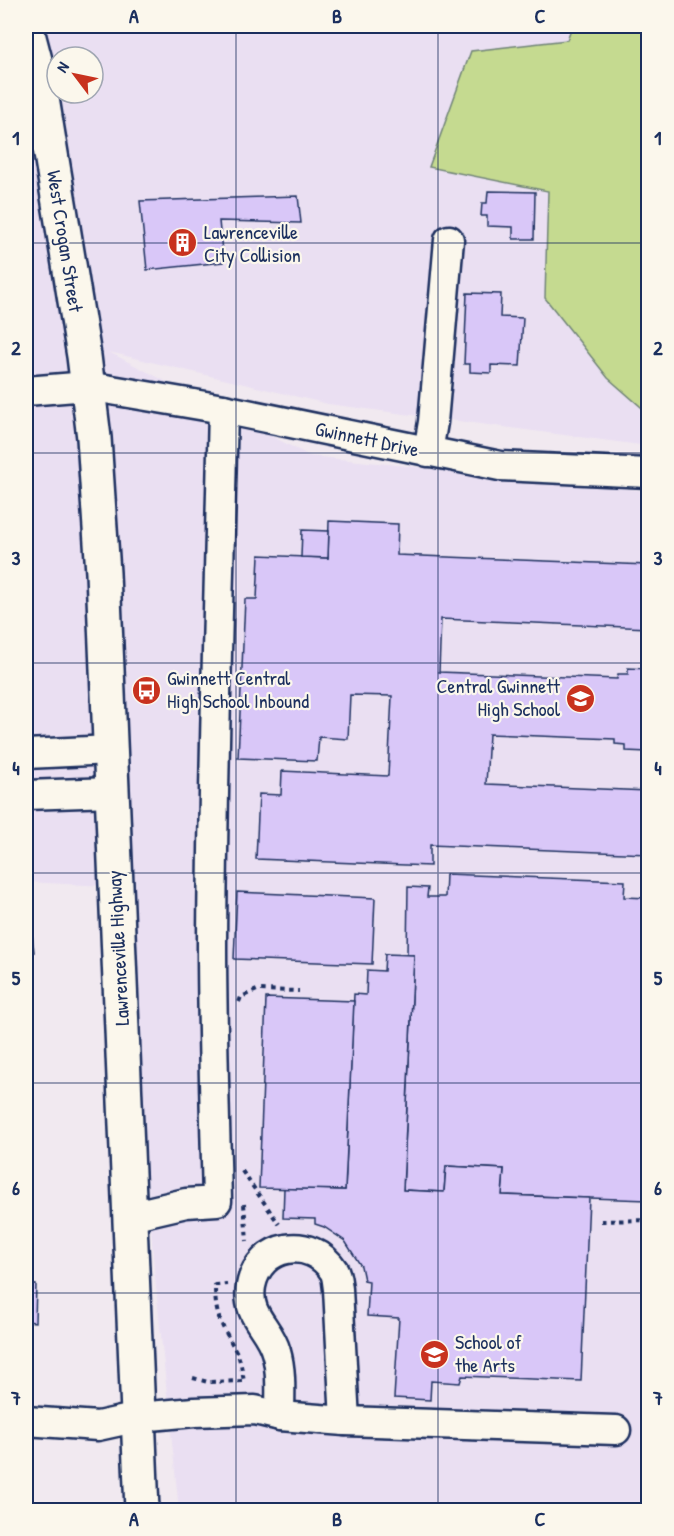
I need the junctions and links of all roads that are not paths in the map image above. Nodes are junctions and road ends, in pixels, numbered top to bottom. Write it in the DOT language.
graph roads {
  1 [pos="26,26"];
  2 [pos="449,240"];
  3 [pos="88,386"];
  4 [pos="26,391"];
  5 [pos="223,409"];
  6 [pos="428,452"];
  7 [pos="648,473"];
  8 [pos="111,750"];
  9 [pos="26,754"];
  10 [pos="112,792"];
  11 [pos="26,795"];
  12 [pos="130,1216"];
  13 [pos="280,1416"];
  14 [pos="139,1417"];
  15 [pos="26,1421"];
  16 [pos="345,1421"];
  17 [pos="616,1430"];
  18 [pos="141,1510"];
  1 -- 3 [label="main road, West Crogan Street"];
  2 -- 6 [label="street"];
  3 -- 4 [label="street, Gwinnett Drive"];
  3 -- 5 [label="street, Gwinnett Drive"];
  3 -- 8 [label="main road, Lawrenceville Highway"];
  5 -- 6 [label="street, Gwinnett Drive"];
  5 -- 12 [label="street"];
  6 -- 7 [label="street, Gwinnett Drive"];
  8 -- 9 [label="street"];
  8 -- 10 [label="main road, Lawrenceville Highway"];
  10 -- 11 [label="street"];
  10 -- 12 [label="main road, Lawrenceville Highway"];
  12 -- 14 [label="main road, Lawrenceville Highway"];
  13 -- 14 [label="street"];
  13 -- 16 [label="street"];
  13 -- 16 [label="street"];
  14 -- 15 [label="street"];
  14 -- 18 [label="main road, Lawrenceville Highway"];
  16 -- 17 [label="street"];
}
